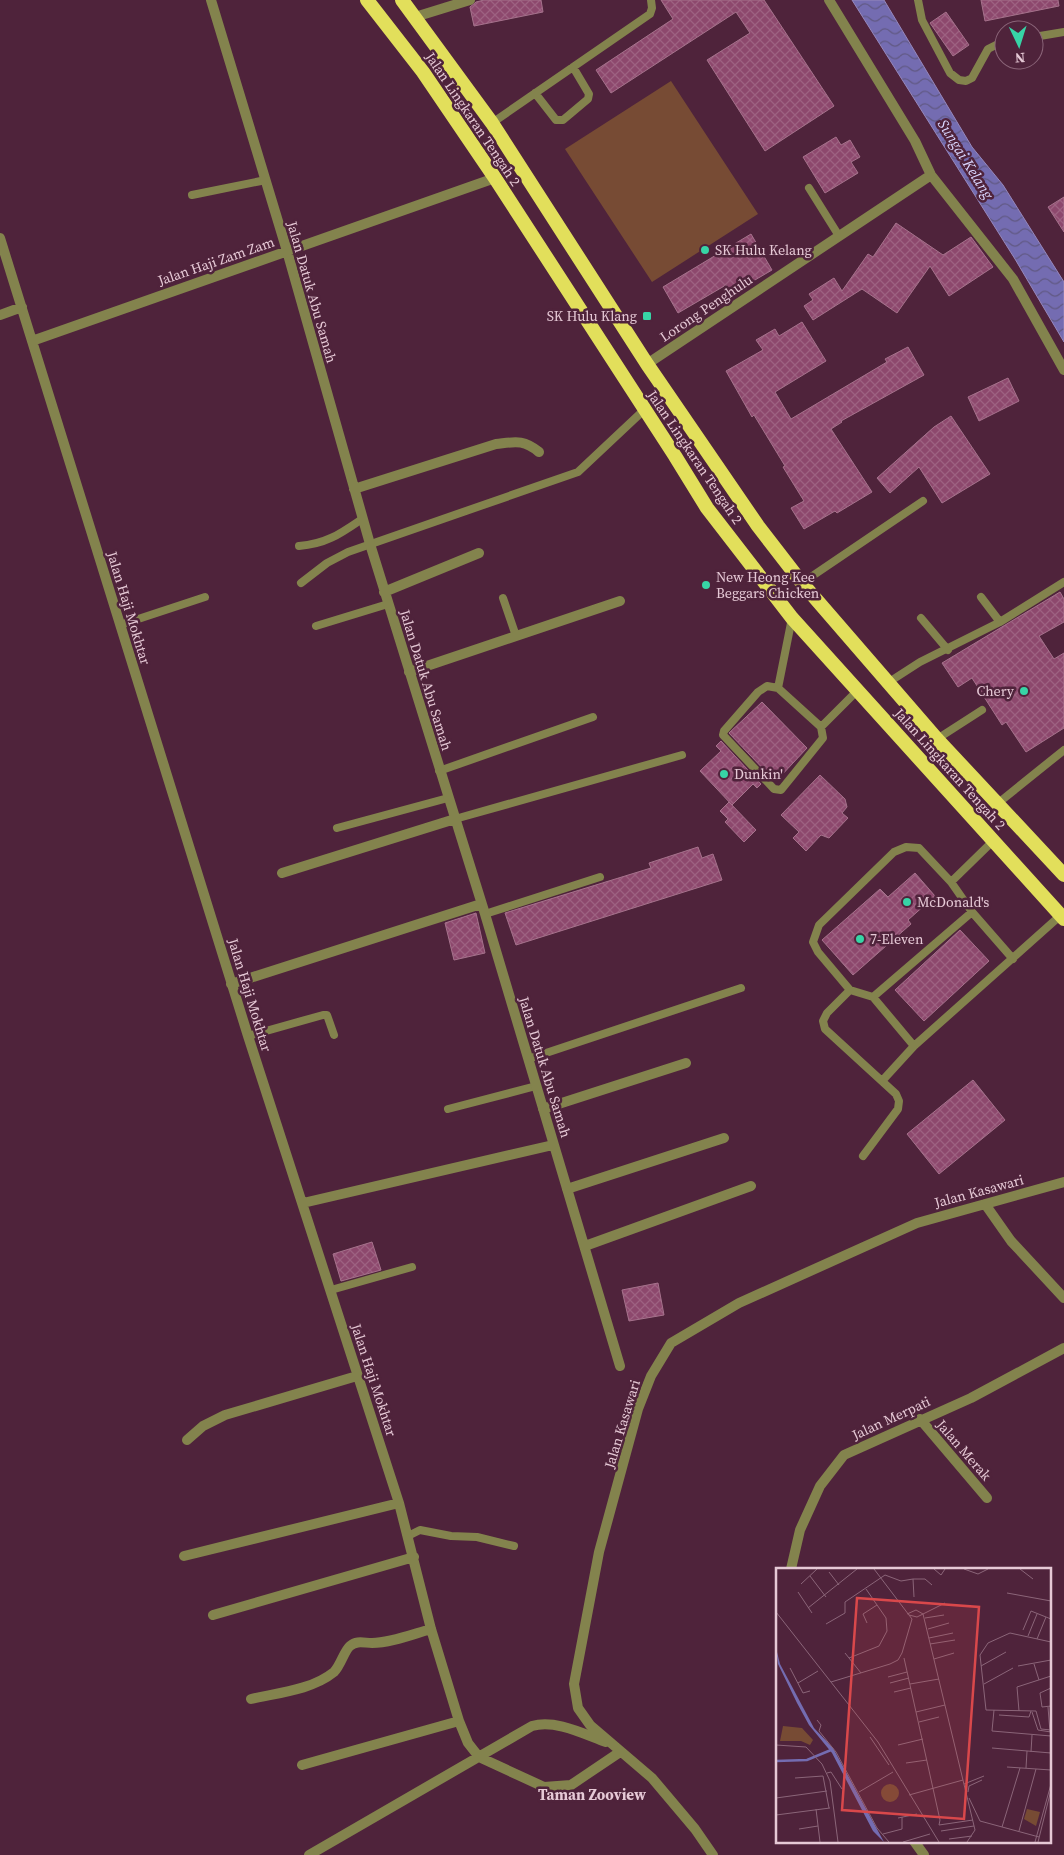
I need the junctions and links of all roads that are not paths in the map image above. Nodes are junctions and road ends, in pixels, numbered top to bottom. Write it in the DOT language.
graph roads {
  1 [pos="211,0"];
  2 [pos="367,0"];
  3 [pos="402,0"];
  4 [pos="470,0"];
  5 [pos="651,0"];
  6 [pos="829,0"];
  7 [pos="918,0"];
  8 [pos="415,17"];
  9 [pos="1064,32"];
  10 [pos="1044,35"];
  11 [pos="994,46"];
  12 [pos="573,67"];
  13 [pos="535,93"];
  14 [pos="492,123"];
  15 [pos="931,175"];
  16 [pos="495,178"];
  17 [pos="266,180"];
  18 [pos="809,188"];
  19 [pos="192,195"];
  20 [pos="838,236"];
  21 [pos="0,238"];
  22 [pos="286,251"];
  23 [pos="22,307"];
  24 [pos="0,315"];
  25 [pos="32,341"];
  26 [pos="647,364"];
  27 [pos="1064,370"];
  28 [pos="644,410"];
  29 [pos="539,452"];
  30 [pos="354,489"];
  31 [pos="922,501"];
  32 [pos="362,519"];
  33 [pos="370,544"];
  34 [pos="299,546"];
  35 [pos="479,552"];
  36 [pos="1064,582"];
  37 [pos="301,583"];
  38 [pos="802,583"];
  39 [pos="384,592"];
  40 [pos="205,597"];
  41 [pos="981,597"];
  42 [pos="503,598"];
  43 [pos="620,601"];
  44 [pos="388,604"];
  45 [pos="792,618"];
  46 [pos="921,618"];
  47 [pos="1000,622"];
  48 [pos="120,625"];
  49 [pos="316,626"];
  50 [pos="516,636"];
  51 [pos="948,650"];
  52 [pos="409,672"];
  53 [pos="889,682"];
  54 [pos="778,688"];
  55 [pos="857,691"];
  56 [pos="982,710"];
  57 [pos="593,717"];
  58 [pos="821,727"];
  59 [pos="937,739"];
  60 [pos="1064,750"];
  61 [pos="682,754"];
  62 [pos="439,772"];
  63 [pos="448,798"];
  64 [pos="997,804"];
  65 [pos="455,819"];
  66 [pos="337,828"];
  67 [pos="993,842"];
  68 [pos="282,873"];
  69 [pos="1064,876"];
  70 [pos="600,878"];
  71 [pos="951,882"];
  72 [pos="481,904"];
  73 [pos="972,912"];
  74 [pos="485,914"];
  75 [pos="1063,917"];
  76 [pos="1013,959"];
  77 [pos="231,984"];
  78 [pos="741,988"];
  79 [pos="850,990"];
  80 [pos="873,997"];
  81 [pos="334,1035"];
  82 [pos="248,1036"];
  83 [pos="914,1046"];
  84 [pos="528,1059"];
  85 [pos="686,1063"];
  86 [pos="882,1081"];
  87 [pos="536,1086"];
  88 [pos="448,1109"];
  89 [pos="544,1110"];
  90 [pos="724,1138"];
  91 [pos="553,1145"];
  92 [pos="863,1156"];
  93 [pos="1064,1182"];
  94 [pos="751,1186"];
  95 [pos="567,1189"];
  96 [pos="303,1203"];
  97 [pos="985,1204"];
  98 [pos="585,1246"];
  99 [pos="412,1267"];
  100 [pos="331,1290"];
  101 [pos="1064,1298"];
  102 [pos="1064,1348"];
  103 [pos="620,1366"];
  104 [pos="357,1376"];
  105 [pos="920,1419"];
  106 [pos="188,1440"];
  107 [pos="987,1498"];
  108 [pos="399,1504"];
  109 [pos="408,1536"];
  110 [pos="514,1546"];
  111 [pos="184,1556"];
  112 [pos="414,1557"];
  113 [pos="791,1568"];
  114 [pos="213,1615"];
  115 [pos="432,1629"];
  116 [pos="251,1699"];
  117 [pos="459,1722"];
  118 [pos="609,1742"];
  119 [pos="620,1752"];
  120 [pos="480,1757"];
  121 [pos="302,1765"];
  122 [pos="915,1842"];
  123 [pos="309,1855"];
  124 [pos="713,1855"];
  125 [pos="924,1855"];
  1 -- 17 [label="street, Jalan Datuk Abu Samah"];
  2 -- 16 [label="highway, Jalan Lingkaran Tengah 2"];
  3 -- 8 [label="highway, Jalan Lingkaran Tengah 2"];
  4 -- 8 [label="street"];
  5 -- 12 [label="lane"];
  6 -- 15 [label="street"];
  7 -- 11 [label="lane"];
  8 -- 14 [label="highway, Jalan Lingkaran Tengah 2"];
  9 -- 10 [label="lane"];
  12 -- 13 [label="lane"];
  12 -- 13 [label="lane"];
  13 -- 14 [label="lane"];
  14 -- 26 [label="highway, Jalan Lingkaran Tengah 2"];
  15 -- 20 [label="street, Lorong Penghulu"];
  15 -- 27 [label="street"];
  16 -- 22 [label="street, Jalan Haji Zam Zam"];
  16 -- 28 [label="highway, Jalan Lingkaran Tengah 2"];
  17 -- 19 [label="lane"];
  17 -- 22 [label="street, Jalan Datuk Abu Samah"];
  18 -- 20 [label="lane"];
  20 -- 26 [label="street, Lorong Penghulu"];
  21 -- 23 [label="street, Jalan Haji Mokhtar"];
  22 -- 25 [label="street, Jalan Haji Zam Zam"];
  22 -- 30 [label="street, Jalan Datuk Abu Samah"];
  23 -- 24 [label="street"];
  23 -- 25 [label="street, Jalan Haji Mokhtar"];
  25 -- 48 [label="street, Jalan Haji Mokhtar"];
  26 -- 38 [label="highway, Jalan Lingkaran Tengah 2"];
  28 -- 33 [label="lane"];
  28 -- 45 [label="highway, Jalan Lingkaran Tengah 2"];
  29 -- 30 [label="street"];
  30 -- 32 [label="street, Jalan Datuk Abu Samah"];
  31 -- 38 [label="lane"];
  32 -- 33 [label="street, Jalan Datuk Abu Samah"];
  32 -- 34 [label="lane"];
  33 -- 37 [label="lane"];
  33 -- 39 [label="street, Jalan Datuk Abu Samah"];
  35 -- 39 [label="street"];
  36 -- 47 [label="lane"];
  38 -- 53 [label="highway, Jalan Lingkaran Tengah 2"];
  39 -- 44 [label="street, Jalan Datuk Abu Samah"];
  40 -- 48 [label="lane"];
  41 -- 47 [label="lane"];
  42 -- 50 [label="lane"];
  43 -- 50 [label="street"];
  44 -- 49 [label="lane"];
  44 -- 52 [label="street, Jalan Datuk Abu Samah"];
  45 -- 54 [label="lane"];
  45 -- 55 [label="highway, Jalan Lingkaran Tengah 2"];
  46 -- 51 [label="lane"];
  47 -- 51 [label="lane"];
  48 -- 77 [label="street, Jalan Haji Mokhtar"];
  50 -- 52 [label="street"];
  51 -- 53 [label="lane"];
  52 -- 62 [label="street, Jalan Datuk Abu Samah"];
  53 -- 59 [label="highway, Jalan Lingkaran Tengah 2"];
  54 -- 58 [label="lane"];
  54 -- 58 [label="lane"];
  55 -- 58 [label="lane"];
  55 -- 67 [label="highway, Jalan Lingkaran Tengah 2"];
  56 -- 59 [label="lane"];
  57 -- 62 [label="lane"];
  59 -- 64 [label="highway, Jalan Lingkaran Tengah 2"];
  60 -- 64 [label="lane"];
  61 -- 65 [label="lane"];
  62 -- 63 [label="street, Jalan Datuk Abu Samah"];
  63 -- 65 [label="street, Jalan Datuk Abu Samah"];
  63 -- 66 [label="lane"];
  64 -- 69 [label="highway, Jalan Lingkaran Tengah 2"];
  65 -- 68 [label="street"];
  65 -- 72 [label="street, Jalan Datuk Abu Samah"];
  67 -- 71 [label="lane"];
  67 -- 75 [label="highway, Jalan Lingkaran Tengah 2"];
  70 -- 74 [label="lane"];
  71 -- 73 [label="lane"];
  71 -- 79 [label="lane"];
  72 -- 74 [label="street, Jalan Datuk Abu Samah"];
  72 -- 77 [label="street"];
  73 -- 76 [label="lane"];
  73 -- 80 [label="lane"];
  74 -- 84 [label="street, Jalan Datuk Abu Samah"];
  75 -- 76 [label="lane"];
  76 -- 83 [label="lane"];
  77 -- 82 [label="street, Jalan Haji Mokhtar"];
  78 -- 84 [label="lane"];
  79 -- 80 [label="lane"];
  79 -- 86 [label="lane"];
  80 -- 83 [label="lane"];
  81 -- 82 [label="lane"];
  82 -- 96 [label="street, Jalan Haji Mokhtar"];
  83 -- 86 [label="lane"];
  84 -- 87 [label="street, Jalan Datuk Abu Samah"];
  85 -- 89 [label="street"];
  86 -- 92 [label="lane"];
  87 -- 88 [label="lane"];
  87 -- 89 [label="street, Jalan Datuk Abu Samah"];
  89 -- 91 [label="street, Jalan Datuk Abu Samah"];
  90 -- 95 [label="street"];
  91 -- 95 [label="street, Jalan Datuk Abu Samah"];
  91 -- 96 [label="street"];
  93 -- 97 [label="street, Jalan Kasawari"];
  94 -- 98 [label="street"];
  95 -- 98 [label="street, Jalan Datuk Abu Samah"];
  96 -- 100 [label="street, Jalan Haji Mokhtar"];
  97 -- 101 [label="street"];
  97 -- 118 [label="street, Jalan Kasawari"];
  98 -- 103 [label="street, Jalan Datuk Abu Samah"];
  99 -- 100 [label="lane"];
  100 -- 104 [label="street, Jalan Haji Mokhtar"];
  102 -- 105 [label="street, Jalan Merpati"];
  104 -- 106 [label="street"];
  104 -- 108 [label="street, Jalan Haji Mokhtar"];
  105 -- 107 [label="street, Jalan Merak"];
  105 -- 113 [label="street, Jalan Merpati"];
  108 -- 109 [label="street, Jalan Haji Mokhtar"];
  108 -- 111 [label="street"];
  109 -- 110 [label="lane"];
  109 -- 112 [label="street, Jalan Haji Mokhtar"];
  112 -- 114 [label="street"];
  112 -- 115 [label="street, Jalan Haji Mokhtar"];
  115 -- 116 [label="street"];
  115 -- 117 [label="street, Jalan Haji Mokhtar"];
  117 -- 120 [label="street, Jalan Haji Mokhtar"];
  117 -- 121 [label="street"];
  118 -- 119 [label="street, Jalan Kasawari"];
  118 -- 120 [label="street"];
  119 -- 120 [label="street"];
  119 -- 124 [label="street, Jalan Kasawari"];
  120 -- 123 [label="street"];
  122 -- 125 [label="street"];
}
